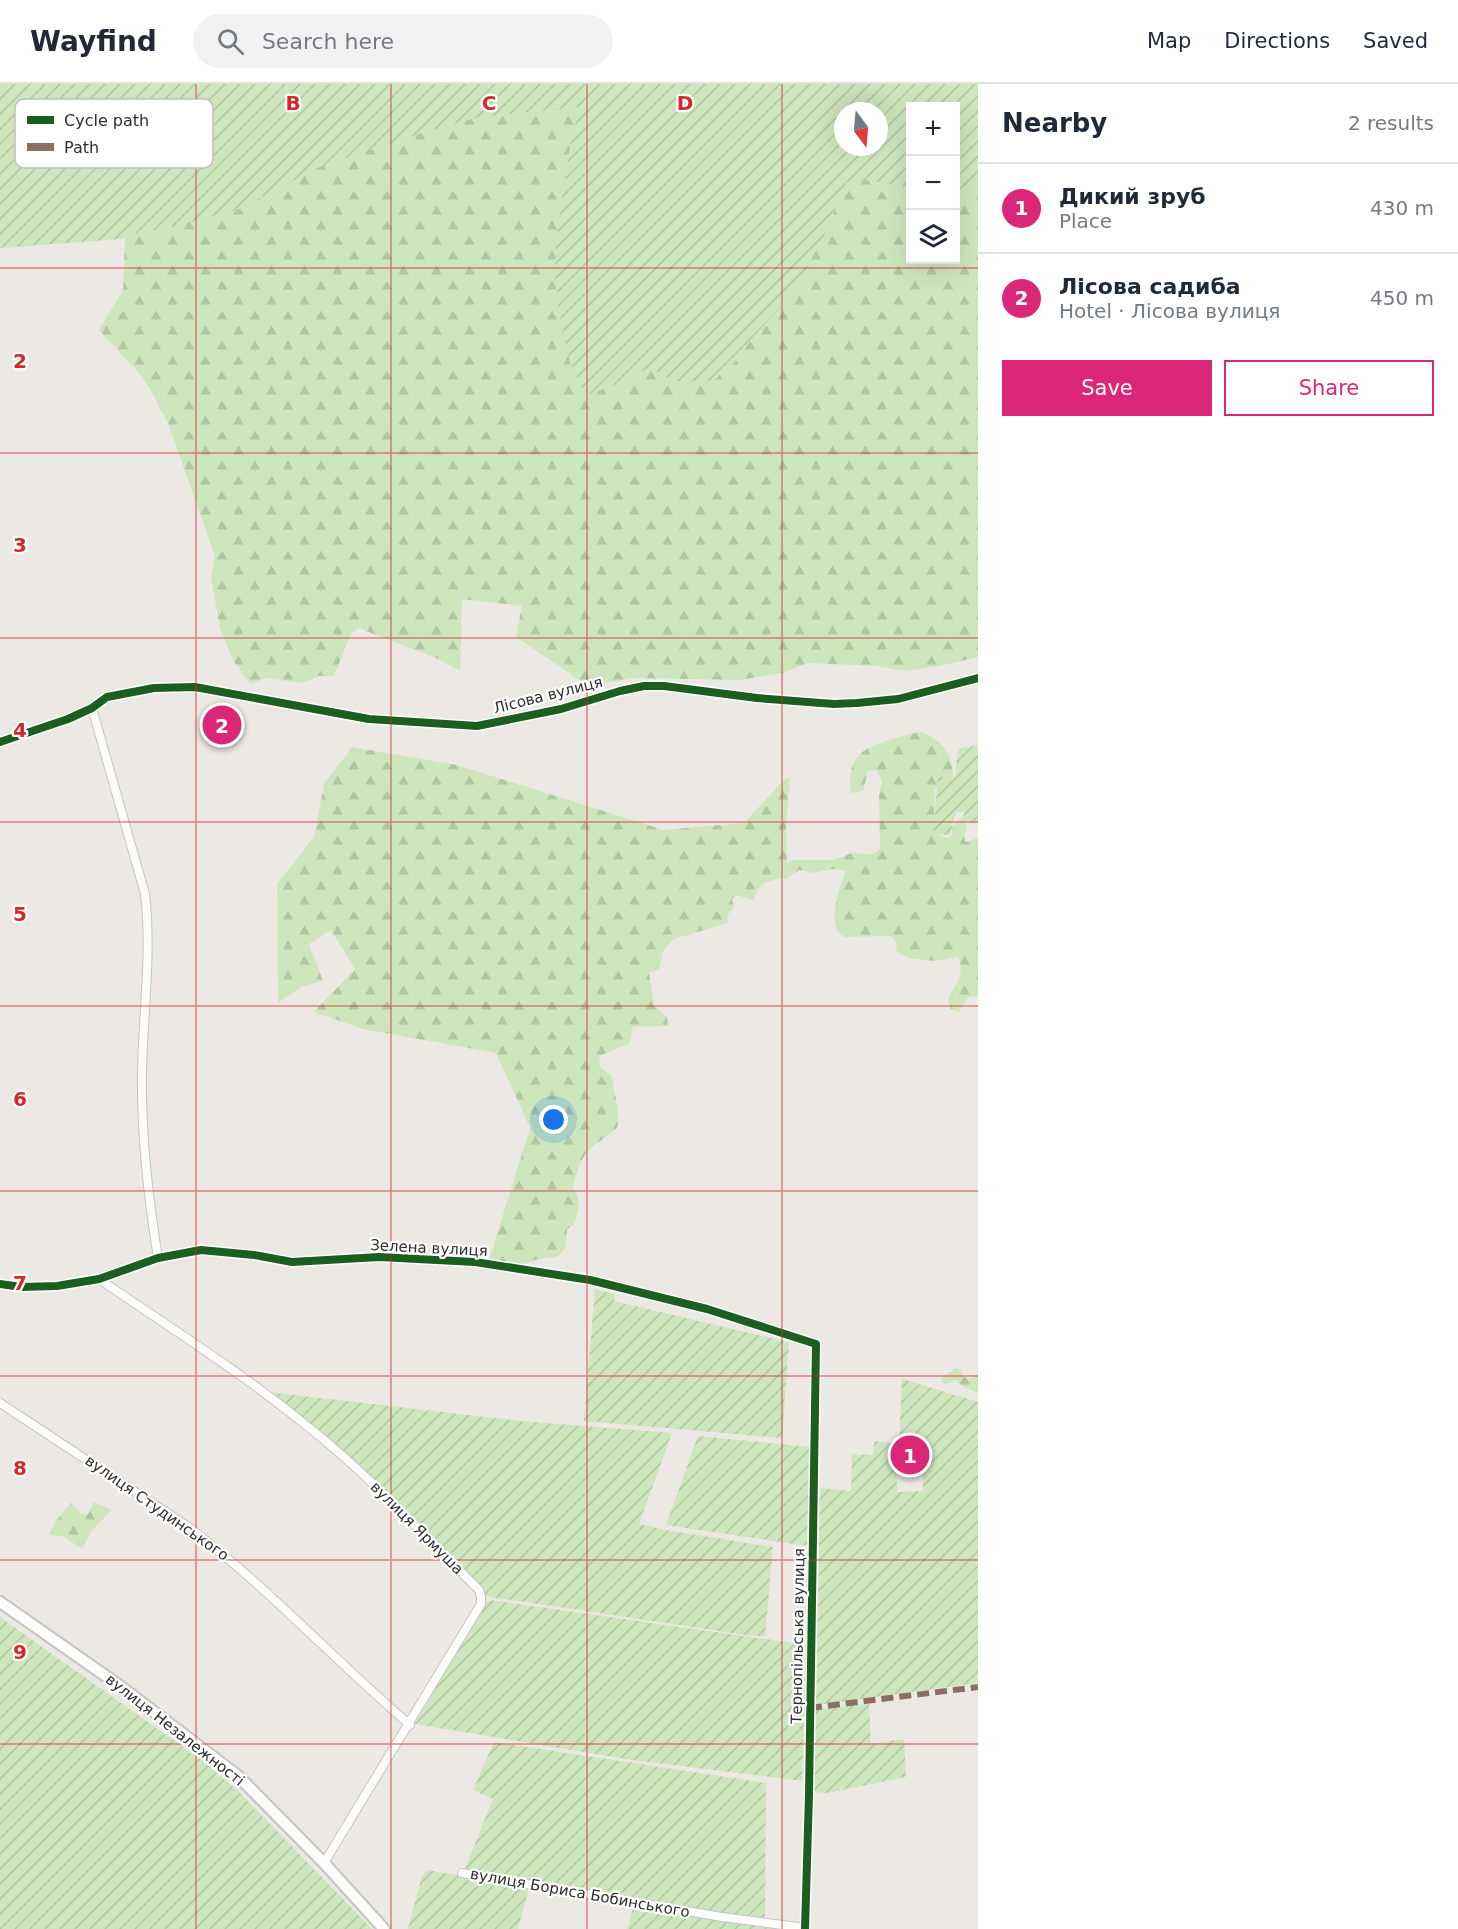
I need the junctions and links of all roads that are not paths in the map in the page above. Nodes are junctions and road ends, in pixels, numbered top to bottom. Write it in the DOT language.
graph roads {
  1 [pos="978,678"];
  2 [pos="92,708"];
  3 [pos="0,742"];
  4 [pos="159,1258"];
  5 [pos="99,1278"];
  6 [pos="0,1284"];
  7 [pos="816,1344"];
  8 [pos="0,1403"];
  9 [pos="0,1602"];
  10 [pos="410,1725"];
  11 [pos="324,1863"];
  12 [pos="462,1873"];
  13 [pos="805,1928"];
  14 [pos="384,1929"];
  1 -- 2 [label="street, Лісова вулиця"];
  2 -- 3 [label="street, Лісова вулиця"];
  2 -- 4 [label="street"];
  4 -- 5 [label="street, Зелена вулиця"];
  4 -- 7 [label="street, Зелена вулиця"];
  5 -- 6 [label="street, Зелена вулиця"];
  5 -- 10 [label="street, вулиця Ярмуша"];
  7 -- 13 [label="street, Тернопільська вулиця"];
  8 -- 10 [label="street, вулиця Студинського"];
  9 -- 11 [label="street, вулиця Незалежності"];
  10 -- 11 [label="street, вулиця Ярмуша"];
  11 -- 14 [label="street, вулиця Незалежності"];
  12 -- 13 [label="street, вулиця Бориса Бобинського"];
}
